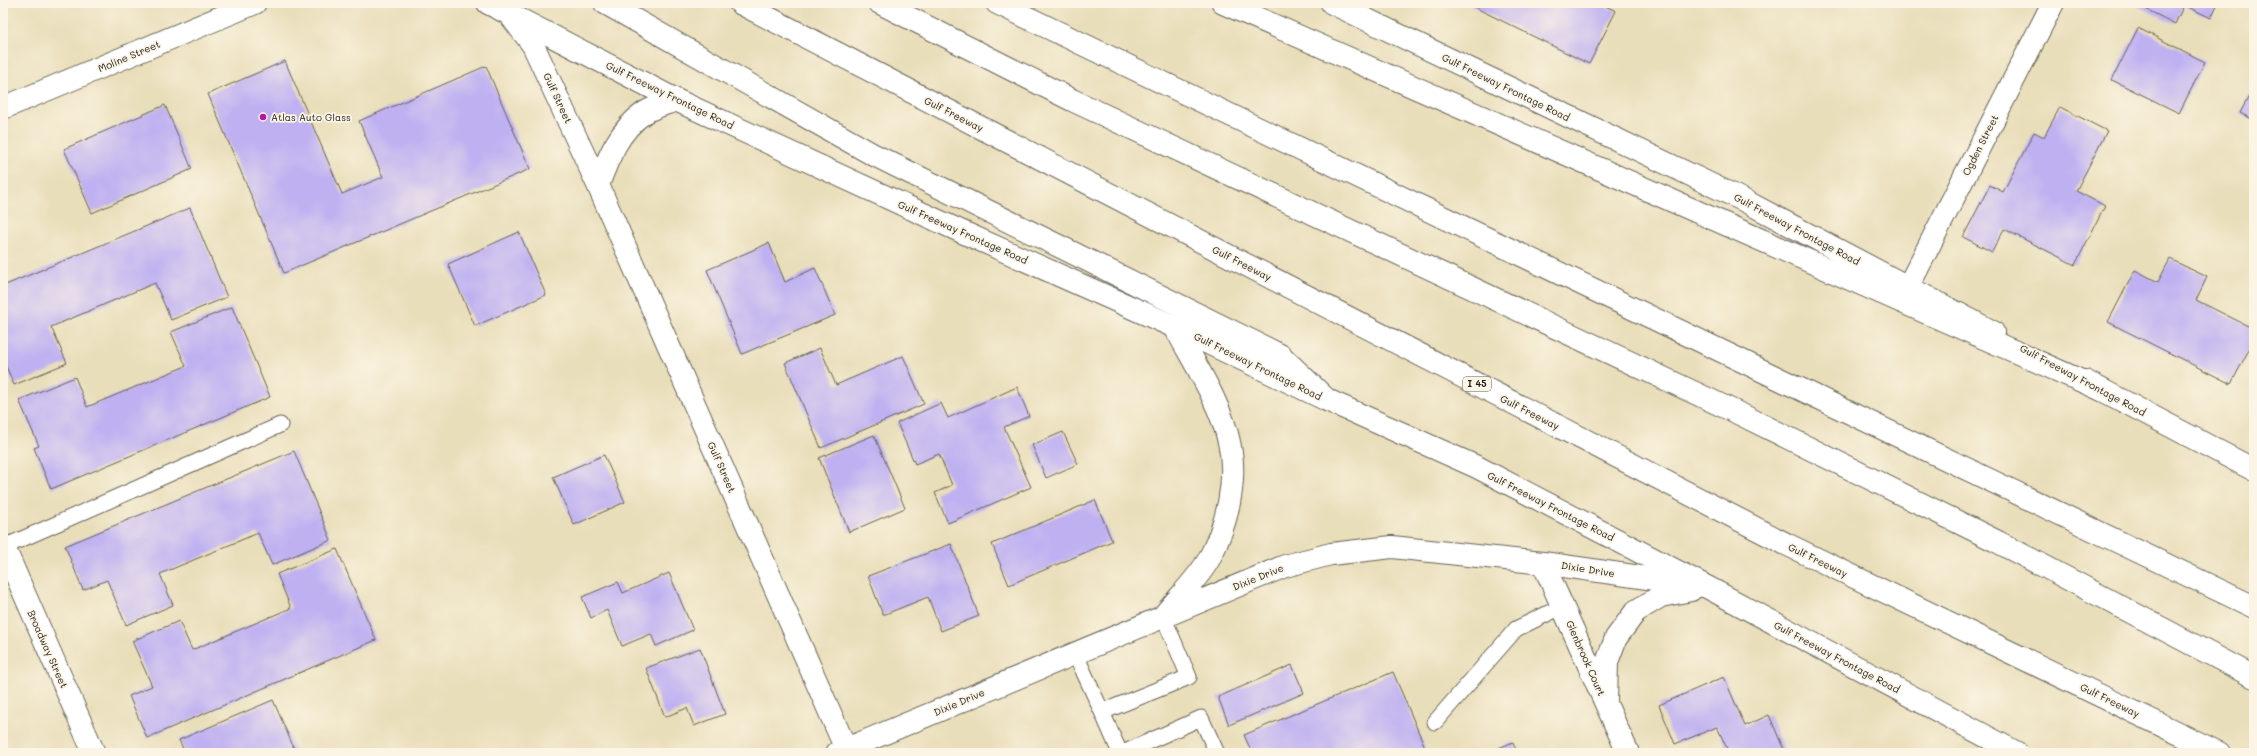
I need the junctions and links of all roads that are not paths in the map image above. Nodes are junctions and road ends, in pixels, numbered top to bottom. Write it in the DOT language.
graph roads {
  1 [pos="255,3"];
  2 [pos="488,3"];
  3 [pos="605,3"];
  4 [pos="740,3"];
  5 [pos="880,3"];
  6 [pos="997,3"];
  7 [pos="1223,3"];
  8 [pos="1332,3"];
  9 [pos="2053,3"];
  10 [pos="510,15"];
  11 [pos="676,100"];
  12 [pos="3,108"];
  13 [pos="598,185"];
  14 [pos="1908,287"];
  15 [pos="1175,326"];
  16 [pos="2102,390"];
  17 [pos="1327,400"];
  18 [pos="280,425"];
  19 [pos="2254,470"];
  20 [pos="3,546"];
  21 [pos="1543,562"];
  22 [pos="1706,587"];
  23 [pos="1563,606"];
  24 [pos="2254,607"];
  25 [pos="1163,616"];
  26 [pos="1075,653"];
  27 [pos="2254,677"];
  28 [pos="1606,702"];
  29 [pos="1102,712"];
  30 [pos="1435,722"];
  31 [pos="842,751"];
  32 [pos="94,753"];
  33 [pos="1120,753"];
  34 [pos="1123,753"];
  35 [pos="1217,753"];
  36 [pos="1628,753"];
  37 [pos="2017,753"];
  38 [pos="2219,753"];
  1 -- 12 [label="main road, Moline Street"];
  2 -- 10 [label="main road, Gulf Freeway Frontage Road"];
  3 -- 17 [label="main road"];
  4 -- 38 [label="main road, Gulf Freeway / I 45"];
  5 -- 27 [label="main road"];
  6 -- 24 [label="main road"];
  7 -- 16 [label="main road"];
  8 -- 14 [label="main road, Gulf Freeway Frontage Road"];
  9 -- 14 [label="main road, Ogden Street"];
  10 -- 11 [label="main road, Gulf Freeway Frontage Road"];
  10 -- 13 [label="main road, Gulf Street"];
  11 -- 13 [label="main road"];
  11 -- 15 [label="main road, Gulf Freeway Frontage Road"];
  13 -- 31 [label="main road, Gulf Street"];
  14 -- 16 [label="main road, Gulf Freeway Frontage Road"];
  15 -- 17 [label="main road, Gulf Freeway Frontage Road"];
  15 -- 25 [label="main road"];
  16 -- 19 [label="main road, Gulf Freeway Frontage Road"];
  17 -- 22 [label="main road, Gulf Freeway Frontage Road"];
  18 -- 20 [label="lane"];
  20 -- 32 [label="main road, Broadway Street"];
  21 -- 22 [label="main road, Dixie Drive"];
  21 -- 23 [label="main road, Glenbrook Court"];
  21 -- 25 [label="main road, Dixie Drive"];
  22 -- 28 [label="main road"];
  22 -- 37 [label="main road, Gulf Freeway Frontage Road"];
  23 -- 28 [label="main road, Glenbrook Court"];
  23 -- 30 [label="lane"];
  25 -- 26 [label="main road, Dixie Drive"];
  25 -- 29 [label="lane"];
  26 -- 29 [label="lane"];
  26 -- 31 [label="main road, Dixie Drive"];
  28 -- 36 [label="main road, Glenbrook Court"];
  29 -- 33 [label="lane"];
  34 -- 35 [label="lane"];
}
